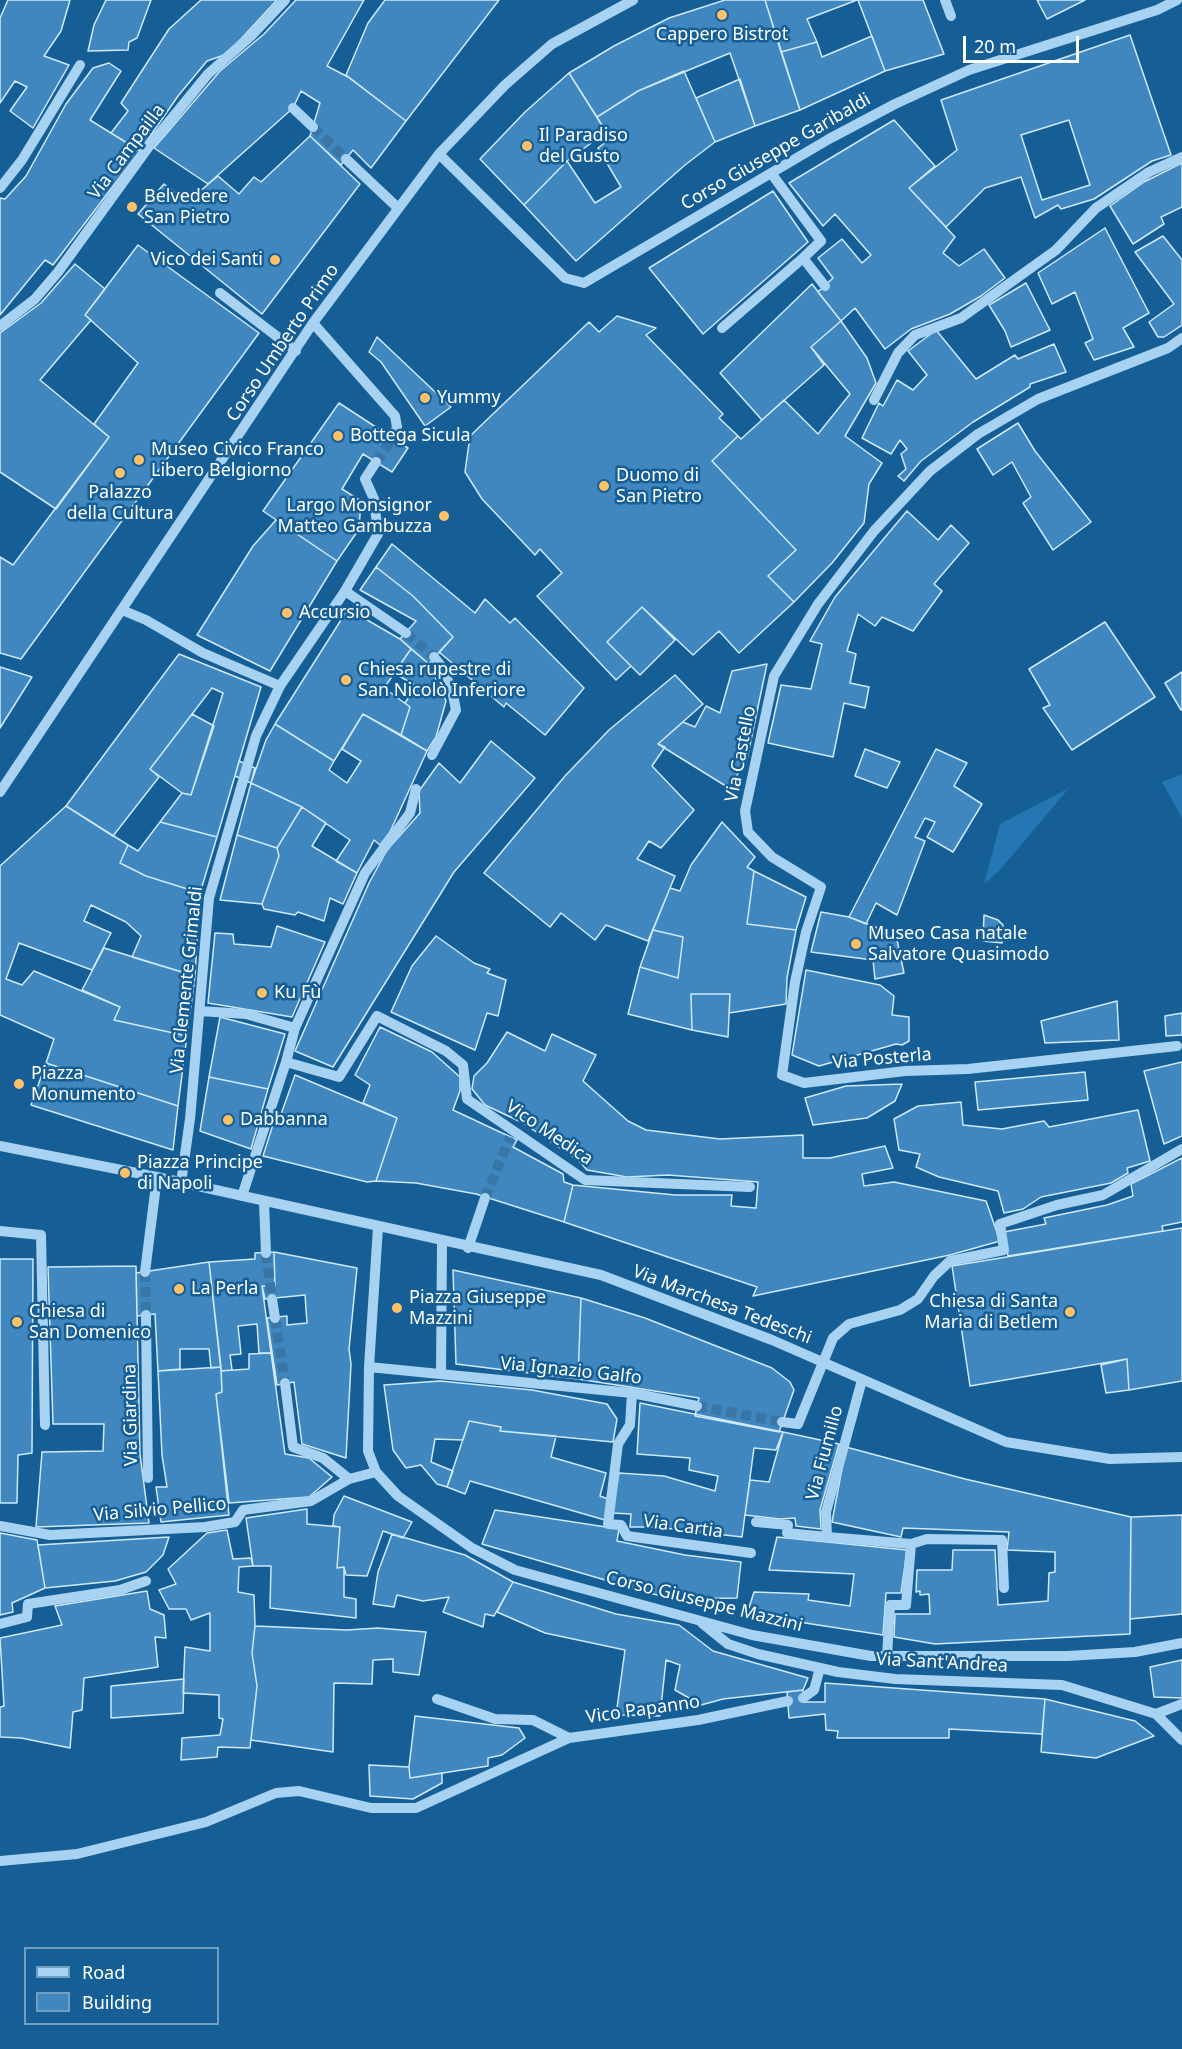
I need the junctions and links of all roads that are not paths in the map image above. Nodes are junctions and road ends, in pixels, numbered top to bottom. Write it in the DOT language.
graph roads {
  1 [pos="285,0"];
  2 [pos="633,0"];
  3 [pos="945,0"];
  4 [pos="1177,0"];
  5 [pos="951,16"];
  6 [pos="80,65"];
  7 [pos="293,108"];
  8 [pos="313,127"];
  9 [pos="440,154"];
  10 [pos="1182,157"];
  11 [pos="346,159"];
  12 [pos="771,173"];
  13 [pos="0,188"];
  14 [pos="398,208"];
  15 [pos="803,258"];
  16 [pos="825,286"];
  17 [pos="220,293"];
  18 [pos="313,323"];
  19 [pos="0,326"];
  20 [pos="722,328"];
  21 [pos="1182,338"];
  22 [pos="296,351"];
  23 [pos="874,400"];
  24 [pos="393,438"];
  25 [pos="376,462"];
  26 [pos="345,591"];
  27 [pos="122,610"];
  28 [pos="406,633"];
  29 [pos="434,657"];
  30 [pos="280,686"];
  31 [pos="432,755"];
  32 [pos="416,789"];
  33 [pos="0,792"];
  34 [pos="821,887"];
  35 [pos="200,1011"];
  36 [pos="295,1028"];
  37 [pos="1177,1047"];
  38 [pos="286,1062"];
  39 [pos="0,1146"];
  40 [pos="1182,1149"];
  41 [pos="157,1177"];
  42 [pos="181,1183"];
  43 [pos="750,1187"];
  44 [pos="242,1196"];
  45 [pos="485,1198"];
  46 [pos="264,1202"];
  47 [pos="378,1227"];
  48 [pos="0,1231"];
  49 [pos="442,1242"];
  50 [pos="468,1248"];
  51 [pos="266,1253"];
  52 [pos="145,1272"];
  53 [pos="272,1299"];
  54 [pos="146,1316"];
  55 [pos="275,1317"];
  56 [pos="821,1362"];
  57 [pos="369,1367"];
  58 [pos="441,1373"];
  59 [pos="862,1380"];
  60 [pos="285,1383"];
  61 [pos="632,1393"];
  62 [pos="697,1406"];
  63 [pos="782,1422"];
  64 [pos="45,1425"];
  65 [pos="1182,1457"];
  66 [pos="376,1472"];
  67 [pos="148,1478"];
  68 [pos="349,1479"];
  69 [pos="756,1522"];
  70 [pos="0,1526"];
  71 [pos="827,1537"];
  72 [pos="911,1544"];
  73 [pos="751,1553"];
  74 [pos="146,1581"];
  75 [pos="1004,1588"];
  76 [pos="697,1619"];
  77 [pos="0,1624"];
  78 [pos="1182,1643"];
  79 [pos="887,1657"];
  80 [pos="820,1668"];
  81 [pos="803,1698"];
  82 [pos="437,1699"];
  83 [pos="788,1701"];
  84 [pos="1182,1704"];
  85 [pos="1156,1714"];
  86 [pos="569,1738"];
  87 [pos="1182,1740"];
  88 [pos="0,1861"];
  1 -- 19 [label="street, Via Campailla"];
  2 -- 9 [label="street, Corso Umberto Primo"];
  3 -- 5 [label="street"];
  4 -- 12 [label="street, Corso Giuseppe Garibaldi"];
  6 -- 13 [label="street"];
  7 -- 8 [label="street"];
  9 -- 12 [label="street, Corso Giuseppe Garibaldi"];
  9 -- 14 [label="street, Corso Umberto Primo"];
  10 -- 23 [label="street"];
  11 -- 14 [label="street"];
  12 -- 15 [label="street"];
  14 -- 18 [label="street, Corso Umberto Primo"];
  15 -- 16 [label="street"];
  15 -- 20 [label="street"];
  17 -- 22 [label="street"];
  18 -- 22 [label="street, Corso Umberto Primo"];
  18 -- 24 [label="street"];
  21 -- 34 [label="street, Via Castello"];
  22 -- 27 [label="street, Corso Umberto Primo"];
  25 -- 26 [label="street, Via Clemente Grimaldi"];
  26 -- 28 [label="street"];
  26 -- 30 [label="street, Via Clemente Grimaldi"];
  27 -- 30 [label="street"];
  27 -- 33 [label="street, Corso Umberto Primo"];
  29 -- 31 [label="street"];
  30 -- 35 [label="street, Via Clemente Grimaldi"];
  32 -- 36 [label="street"];
  34 -- 37 [label="street, Via Posterla"];
  35 -- 36 [label="street"];
  35 -- 42 [label="street, Via Clemente Grimaldi"];
  36 -- 38 [label="street"];
  38 -- 43 [label="street, Vico Medica"];
  38 -- 44 [label="street"];
  39 -- 41 [label="street, Via Marchesa Tedeschi"];
  40 -- 56 [label="street"];
  41 -- 42 [label="street, Via Marchesa Tedeschi"];
  41 -- 52 [label="street"];
  42 -- 44 [label="street, Via Marchesa Tedeschi"];
  44 -- 46 [label="street, Via Marchesa Tedeschi"];
  45 -- 50 [label="street"];
  46 -- 47 [label="street, Via Marchesa Tedeschi"];
  46 -- 51 [label="street"];
  47 -- 49 [label="street, Via Marchesa Tedeschi"];
  47 -- 57 [label="street, Corso Giuseppe Mazzini"];
  48 -- 64 [label="street"];
  49 -- 50 [label="street, Via Marchesa Tedeschi"];
  49 -- 58 [label="street"];
  50 -- 56 [label="street, Via Marchesa Tedeschi"];
  53 -- 55 [label="street"];
  54 -- 67 [label="street, Via Giardina"];
  56 -- 59 [label="street, Via Marchesa Tedeschi"];
  56 -- 63 [label="street"];
  57 -- 58 [label="street, Via Ignazio Galfo"];
  57 -- 66 [label="street, Corso Giuseppe Mazzini"];
  58 -- 61 [label="street, Via Ignazio Galfo"];
  59 -- 65 [label="street, Via Marchesa Tedeschi"];
  59 -- 71 [label="street, Via Fiumillo"];
  60 -- 68 [label="street"];
  61 -- 62 [label="street, Via Ignazio Galfo"];
  61 -- 73 [label="street, Via Cartia"];
  66 -- 68 [label="street, Via Silvio Pellico"];
  66 -- 76 [label="street, Corso Giuseppe Mazzini"];
  68 -- 70 [label="street, Via Silvio Pellico"];
  69 -- 71 [label="street"];
  71 -- 72 [label="street"];
  72 -- 75 [label="street"];
  72 -- 79 [label="street"];
  74 -- 77 [label="street"];
  76 -- 79 [label="street, Corso Giuseppe Mazzini"];
  76 -- 80 [label="street, Via Sant'Andrea"];
  78 -- 79 [label="street, Corso Giuseppe Mazzini"];
  80 -- 81 [label="street"];
  80 -- 85 [label="street, Via Sant'Andrea"];
  82 -- 86 [label="street, Vico Papanno"];
  83 -- 86 [label="street, Vico Papanno"];
  84 -- 85 [label="street"];
  85 -- 87 [label="street, Via Sant'Andrea"];
  86 -- 88 [label="street"];
}
